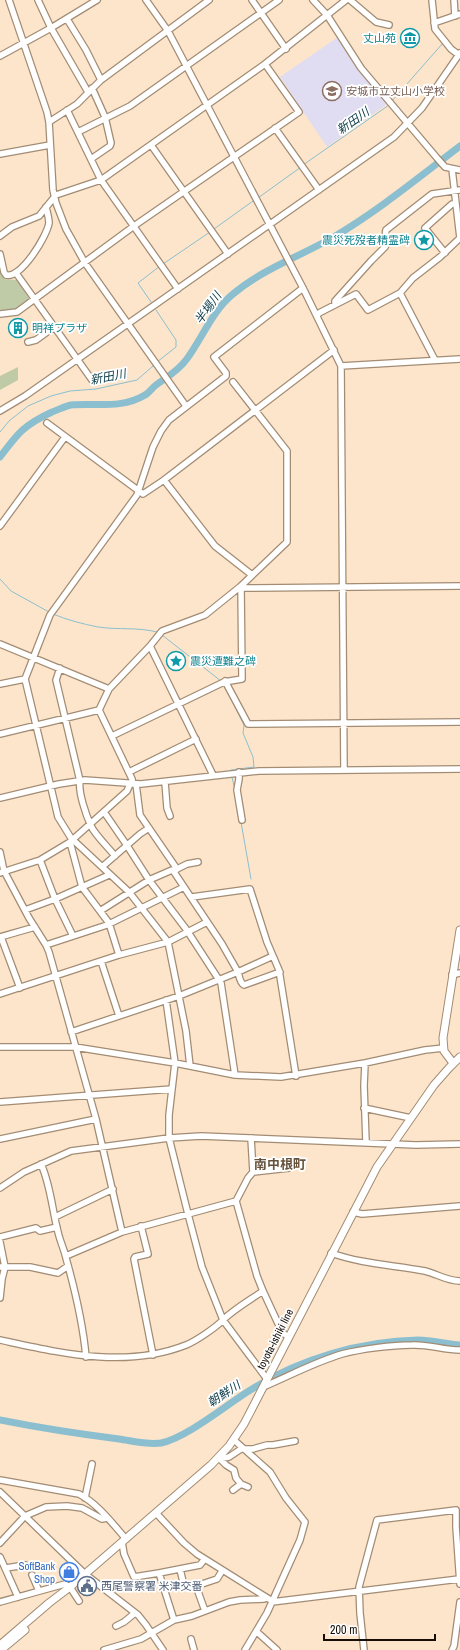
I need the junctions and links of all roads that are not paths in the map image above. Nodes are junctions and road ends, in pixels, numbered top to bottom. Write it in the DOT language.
graph roads {
  1 [pos="9,0"];
  2 [pos="38,0"];
  3 [pos="97,0"];
  4 [pos="146,0"];
  5 [pos="209,0"];
  6 [pos="252,0"];
  7 [pos="279,0"];
  8 [pos="313,0"];
  9 [pos="346,0"];
  10 [pos="350,0"];
  11 [pos="432,0"];
  12 [pos="454,0"];
  13 [pos="260,13"];
  14 [pos="326,15"];
  15 [pos="457,15"];
  16 [pos="67,19"];
  17 [pos="434,23"];
  18 [pos="389,25"];
  19 [pos="51,28"];
  20 [pos="168,31"];
  21 [pos="23,42"];
  22 [pos="286,49"];
  23 [pos="459,54"];
  24 [pos="0,56"];
  25 [pos="265,64"];
  26 [pos="186,67"];
  27 [pos="101,80"];
  28 [pos="90,90"];
  29 [pos="207,105"];
  30 [pos="67,110"];
  31 [pos="105,119"];
  32 [pos="49,122"];
  33 [pos="408,124"];
  34 [pos="275,128"];
  35 [pos="78,132"];
  36 [pos="50,145"];
  37 [pos="151,145"];
  38 [pos="0,154"];
  39 [pos="233,157"];
  40 [pos="91,159"];
  41 [pos="452,169"];
  42 [pos="460,170"];
  43 [pos="101,180"];
  44 [pos="320,190"];
  45 [pos="457,190"];
  46 [pos="184,192"];
  47 [pos="54,196"];
  48 [pos="456,204"];
  49 [pos="46,207"];
  50 [pos="269,225"];
  51 [pos="134,226"];
  52 [pos="0,236"];
  53 [pos="460,238"];
  54 [pos="445,253"];
  55 [pos="0,254"];
  56 [pos="228,254"];
  57 [pos="85,262"];
  58 [pos="16,273"];
  59 [pos="303,288"];
  60 [pos="178,289"];
  61 [pos="400,293"];
  62 [pos="34,300"];
  63 [pos="335,305"];
  64 [pos="0,314"];
  65 [pos="316,316"];
  66 [pos="128,324"];
  67 [pos="54,327"];
  68 [pos="28,342"];
  69 [pos="334,350"];
  70 [pos="78,359"];
  71 [pos="460,359"];
  72 [pos="435,360"];
  73 [pos="341,366"];
  74 [pos="92,380"];
  75 [pos="232,382"];
  76 [pos="186,406"];
  77 [pos="255,410"];
  78 [pos="0,412"];
  79 [pos="47,423"];
  80 [pos="65,438"];
  81 [pos="164,480"];
  82 [pos="139,492"];
  83 [pos="0,526"];
  84 [pos="252,575"];
  85 [pos="241,586"];
  86 [pos="460,586"];
  87 [pos="343,587"];
  88 [pos="0,644"];
  89 [pos="150,646"];
  90 [pos="33,657"];
  91 [pos="60,668"];
  92 [pos="25,679"];
  93 [pos="223,682"];
  94 [pos="0,684"];
  95 [pos="109,688"];
  96 [pos="179,704"];
  97 [pos="99,710"];
  98 [pos="65,718"];
  99 [pos="344,722"];
  100 [pos="460,722"];
  101 [pos="36,725"];
  102 [pos="0,734"];
  103 [pos="112,736"];
  104 [pos="196,739"];
  105 [pos="460,769"];
  106 [pos="344,770"];
  107 [pos="129,772"];
  108 [pos="239,772"];
  109 [pos="213,775"];
  110 [pos="80,781"];
  111 [pos="165,782"];
  112 [pos="133,784"];
  113 [pos="50,786"];
  114 [pos="0,798"];
  115 [pos="104,812"];
  116 [pos="170,816"];
  117 [pos="242,820"];
  118 [pos="90,824"];
  119 [pos="150,828"];
  120 [pos="72,841"];
  121 [pos="127,845"];
  122 [pos="0,852"];
  123 [pos="115,856"];
  124 [pos="40,860"];
  125 [pos="198,862"];
  126 [pos="102,867"];
  127 [pos="176,870"];
  128 [pos="2,872"];
  129 [pos="109,874"];
  130 [pos="149,880"];
  131 [pos="82,887"];
  132 [pos="184,887"];
  133 [pos="129,892"];
  134 [pos="192,897"];
  135 [pos="162,898"];
  136 [pos="55,899"];
  137 [pos="142,908"];
  138 [pos="25,910"];
  139 [pos="100,912"];
  140 [pos="207,922"];
  141 [pos="109,923"];
  142 [pos="35,927"];
  143 [pos="460,930"];
  144 [pos="187,932"];
  145 [pos="73,936"];
  146 [pos="1,937"];
  147 [pos="168,942"];
  148 [pos="46,945"];
  149 [pos="119,955"];
  150 [pos="273,956"];
  151 [pos="101,961"];
  152 [pos="238,972"];
  153 [pos="280,972"];
  154 [pos="460,973"];
  155 [pos="56,975"];
  156 [pos="452,975"];
  157 [pos="220,980"];
  158 [pos="20,988"];
  159 [pos="0,994"];
  160 [pos="179,996"];
  161 [pos="166,1000"];
  162 [pos="119,1016"];
  163 [pos="71,1032"];
  164 [pos="0,1047"];
  165 [pos="75,1047"];
  166 [pos="444,1048"];
  167 [pos="460,1057"];
  168 [pos="175,1063"];
  169 [pos="365,1063"];
  170 [pos="453,1063"];
  171 [pos="190,1066"];
  172 [pos="235,1075"];
  173 [pos="296,1076"];
  174 [pos="172,1089"];
  175 [pos="89,1096"];
  176 [pos="0,1102"];
  177 [pos="364,1108"];
  178 [pos="411,1118"];
  179 [pos="96,1119"];
  180 [pos="169,1138"];
  181 [pos="251,1138"];
  182 [pos="0,1139"];
  183 [pos="366,1142"];
  184 [pos="393,1143"];
  185 [pos="460,1144"];
  186 [pos="102,1147"];
  187 [pos="41,1164"];
  188 [pos="289,1168"];
  189 [pos="253,1172"];
  190 [pos="0,1188"];
  191 [pos="112,1189"];
  192 [pos="236,1201"];
  193 [pos="460,1206"];
  194 [pos="353,1212"];
  195 [pos="188,1214"];
  196 [pos="55,1217"];
  197 [pos="141,1226"];
  198 [pos="57,1227"];
  199 [pos="122,1232"];
  200 [pos="0,1237"];
  201 [pos="0,1242"];
  202 [pos="331,1253"];
  203 [pos="66,1256"];
  204 [pos="68,1266"];
  205 [pos="2,1267"];
  206 [pos="460,1281"];
  207 [pos="263,1291"];
  208 [pos="0,1298"];
  209 [pos="223,1320"];
  210 [pos="288,1337"];
  211 [pos="0,1340"];
  212 [pos="460,1350"];
  213 [pos="153,1355"];
  214 [pos="86,1357"];
  215 [pos="265,1382"];
  216 [pos="234,1440"];
  217 [pos="295,1441"];
  218 [pos="245,1449"];
  219 [pos="219,1459"];
  220 [pos="92,1464"];
  221 [pos="0,1480"];
  222 [pos="241,1484"];
  223 [pos="248,1487"];
  224 [pos="233,1490"];
  225 [pos="0,1492"];
  226 [pos="86,1498"];
  227 [pos="156,1513"];
  228 [pos="26,1516"];
  229 [pos="107,1518"];
  230 [pos="124,1540"];
  231 [pos="0,1543"];
  232 [pos="0,1557"];
  233 [pos="204,1560"];
  234 [pos="25,1565"];
  235 [pos="6,1568"];
  236 [pos="180,1569"];
  237 [pos="222,1571"];
  238 [pos="159,1573"];
  239 [pos="85,1574"];
  240 [pos="32,1575"];
  241 [pos="460,1581"];
  242 [pos="184,1586"];
  243 [pos="70,1587"];
  244 [pos="39,1591"];
  245 [pos="359,1591"];
  246 [pos="62,1594"];
  247 [pos="18,1597"];
  248 [pos="267,1598"];
  249 [pos="79,1601"];
  250 [pos="273,1601"];
  251 [pos="0,1602"];
  252 [pos="460,1602"];
  253 [pos="205,1611"];
  254 [pos="135,1612"];
  255 [pos="174,1620"];
  256 [pos="116,1626"];
  257 [pos="151,1632"];
  258 [pos="257,1632"];
  259 [pos="191,1639"];
  260 [pos="460,1644"];
  261 [pos="0,1645"];
  262 [pos="453,1648"];
  263 [pos="1,1650"];
  264 [pos="104,1650"];
  265 [pos="163,1650"];
  266 [pos="194,1650"];
  267 [pos="245,1650"];
  268 [pos="277,1650"];
  269 [pos="364,1650"];
  1 -- 21 [label="street"];
  2 -- 19 [label="street"];
  3 -- 16 [label="street"];
  4 -- 20 [label="street"];
  5 -- 20 [label="street"];
  6 -- 13 [label="street"];
  7 -- 13 [label="street"];
  8 -- 14 [label="street"];
  9 -- 14 [label="street"];
  10 -- 18 [label="street"];
  11 -- 17 [label="street"];
  12 -- 15 [label="street"];
  13 -- 22 [label="street"];
  13 -- 26 [label="street"];
  14 -- 22 [label="street"];
  14 -- 33 [label="street"];
  15 -- 17 [label="street"];
  16 -- 19 [label="street"];
  16 -- 27 [label="street"];
  17 -- 23 [label="street"];
  19 -- 21 [label="street"];
  19 -- 28 [label="street"];
  20 -- 26 [label="street"];
  20 -- 27 [label="street"];
  21 -- 24 [label="street"];
  21 -- 32 [label="street"];
  22 -- 25 [label="street"];
  23 -- 33 [label="street"];
  25 -- 29 [label="street"];
  25 -- 34 [label="street"];
  26 -- 29 [label="street"];
  26 -- 31 [label="street"];
  27 -- 28 [label="street"];
  28 -- 30 [label="street"];
  28 -- 31 [label="street"];
  29 -- 37 [label="street"];
  29 -- 39 [label="street"];
  30 -- 32 [label="street"];
  30 -- 35 [label="street"];
  31 -- 35 [label="street"];
  31 -- 40 [label="street"];
  32 -- 36 [label="street"];
  33 -- 41 [label="street"];
  33 -- 44 [label="street"];
  34 -- 39 [label="street"];
  34 -- 44 [label="street"];
  35 -- 40 [label="street"];
  36 -- 38 [label="street"];
  36 -- 47 [label="street"];
  37 -- 43 [label="street"];
  37 -- 46 [label="street"];
  39 -- 46 [label="street"];
  39 -- 50 [label="street"];
  40 -- 43 [label="street"];
  41 -- 42 [label="street"];
  41 -- 45 [label="street"];
  43 -- 47 [label="street"];
  43 -- 51 [label="street"];
  44 -- 50 [label="street"];
  45 -- 48 [label="street"];
  45 -- 63 [label="street"];
  46 -- 51 [label="street"];
  46 -- 56 [label="street"];
  47 -- 49 [label="street"];
  47 -- 57 [label="street"];
  48 -- 53 [label="street"];
  48 -- 54 [label="street"];
  49 -- 52 [label="street"];
  49 -- 58 [label="street"];
  50 -- 56 [label="street"];
  50 -- 59 [label="street"];
  51 -- 57 [label="street"];
  51 -- 60 [label="street"];
  53 -- 54 [label="street"];
  54 -- 61 [label="street"];
  55 -- 58 [label="street"];
  56 -- 60 [label="street"];
  57 -- 62 [label="street"];
  57 -- 66 [label="street"];
  58 -- 62 [label="street"];
  59 -- 65 [label="street"];
  59 -- 76 [label="street"];
  60 -- 66 [label="street"];
  61 -- 63 [label="street"];
  61 -- 72 [label="street"];
  62 -- 64 [label="street"];
  62 -- 67 [label="street"];
  63 -- 65 [label="street"];
  65 -- 69 [label="street"];
  66 -- 70 [label="street"];
  66 -- 76 [label="street"];
  67 -- 68 [label="street"];
  67 -- 70 [label="street"];
  69 -- 73 [label="street"];
  69 -- 77 [label="street"];
  70 -- 74 [label="street"];
  70 -- 78 [label="street"];
  71 -- 72 [label="street"];
  72 -- 73 [label="street"];
  73 -- 87 [label="street"];
  75 -- 77 [label="street"];
  76 -- 82 [label="street"];
  77 -- 81 [label="street"];
  77 -- 84 [label="street"];
  79 -- 80 [label="street"];
  80 -- 82 [label="street"];
  80 -- 83 [label="street"];
  81 -- 82 [label="street"];
  81 -- 84 [label="street"];
  82 -- 90 [label="street"];
  84 -- 85 [label="street"];
  85 -- 87 [label="street"];
  85 -- 89 [label="street"];
  85 -- 93 [label="street"];
  86 -- 87 [label="street"];
  87 -- 99 [label="street"];
  88 -- 90 [label="street"];
  89 -- 95 [label="street"];
  89 -- 96 [label="street"];
  90 -- 91 [label="street"];
  90 -- 92 [label="street"];
  91 -- 95 [label="street"];
  91 -- 98 [label="street"];
  92 -- 94 [label="street"];
  92 -- 101 [label="street"];
  93 -- 96 [label="street"];
  93 -- 99 [label="street"];
  95 -- 97 [label="street"];
  96 -- 103 [label="street"];
  96 -- 104 [label="street"];
  97 -- 98 [label="street"];
  97 -- 103 [label="street"];
  98 -- 101 [label="street"];
  98 -- 110 [label="street"];
  99 -- 100 [label="street"];
  99 -- 106 [label="street"];
  101 -- 102 [label="street"];
  101 -- 113 [label="street"];
  103 -- 107 [label="street"];
  104 -- 107 [label="street"];
  104 -- 109 [label="street"];
  105 -- 106 [label="street"];
  106 -- 108 [label="street"];
  107 -- 112 [label="street"];
  108 -- 109 [label="street"];
  108 -- 117 [label="street"];
  109 -- 111 [label="street"];
  110 -- 112 [label="street"];
  110 -- 113 [label="street"];
  110 -- 118 [label="street"];
  111 -- 112 [label="street"];
  111 -- 116 [label="street"];
  112 -- 115 [label="street"];
  112 -- 119 [label="street"];
  113 -- 114 [label="street"];
  113 -- 120 [label="street"];
  115 -- 118 [label="street"];
  115 -- 121 [label="street"];
  118 -- 120 [label="street"];
  118 -- 123 [label="street"];
  119 -- 121 [label="street"];
  119 -- 127 [label="street"];
  120 -- 124 [label="street"];
  120 -- 126 [label="street"];
  120 -- 131 [label="street"];
  121 -- 123 [label="street"];
  121 -- 130 [label="street"];
  122 -- 128 [label="street"];
  123 -- 126 [label="street"];
  124 -- 128 [label="street"];
  124 -- 136 [label="street"];
  125 -- 127 [label="street"];
  126 -- 129 [label="street"];
  127 -- 130 [label="street"];
  127 -- 132 [label="street"];
  128 -- 138 [label="street"];
  129 -- 131 [label="street"];
  129 -- 133 [label="street"];
  130 -- 133 [label="street"];
  130 -- 135 [label="street"];
  131 -- 136 [label="street"];
  131 -- 139 [label="street"];
  132 -- 134 [label="street"];
  132 -- 135 [label="street"];
  133 -- 137 [label="street"];
  133 -- 139 [label="street"];
  134 -- 140 [label="street"];
  134 -- 150 [label="street"];
  135 -- 137 [label="street"];
  135 -- 144 [label="street"];
  136 -- 138 [label="street"];
  136 -- 145 [label="street"];
  137 -- 141 [label="street"];
  137 -- 147 [label="street"];
  138 -- 142 [label="street"];
  139 -- 141 [label="street"];
  140 -- 144 [label="street"];
  140 -- 152 [label="street"];
  141 -- 145 [label="street"];
  141 -- 149 [label="street"];
  142 -- 146 [label="street"];
  142 -- 148 [label="street"];
  143 -- 156 [label="main road"];
  144 -- 147 [label="street"];
  144 -- 157 [label="street"];
  145 -- 148 [label="street"];
  146 -- 158 [label="street"];
  147 -- 149 [label="street"];
  147 -- 160 [label="street"];
  148 -- 155 [label="street"];
  149 -- 151 [label="street"];
  150 -- 152 [label="street"];
  150 -- 153 [label="street"];
  151 -- 155 [label="street"];
  151 -- 162 [label="street"];
  152 -- 153 [label="street"];
  152 -- 157 [label="street"];
  153 -- 173 [label="street"];
  154 -- 156 [label="street"];
  155 -- 158 [label="street"];
  155 -- 163 [label="street"];
  156 -- 166 [label="main road"];
  157 -- 160 [label="street"];
  157 -- 172 [label="street"];
  158 -- 159 [label="street"];
  160 -- 161 [label="street"];
  160 -- 171 [label="street"];
  161 -- 162 [label="street"];
  161 -- 168 [label="street"];
  162 -- 163 [label="street"];
  163 -- 165 [label="street"];
  164 -- 165 [label="street"];
  165 -- 168 [label="street"];
  165 -- 175 [label="street"];
  166 -- 169 [label="street"];
  166 -- 170 [label="main road"];
  167 -- 170 [label="main road, toyota-ishiki line"];
  168 -- 171 [label="street"];
  168 -- 174 [label="street"];
  169 -- 173 [label="street"];
  169 -- 177 [label="street"];
  170 -- 178 [label="main road, toyota-ishiki line"];
  171 -- 172 [label="street"];
  172 -- 173 [label="street"];
  174 -- 175 [label="street"];
  174 -- 180 [label="street"];
  175 -- 176 [label="street"];
  175 -- 179 [label="street"];
  177 -- 178 [label="street"];
  177 -- 183 [label="street"];
  178 -- 184 [label="main road, toyota-ishiki line"];
  179 -- 182 [label="street"];
  179 -- 186 [label="street"];
  180 -- 181 [label="street"];
  180 -- 186 [label="street"];
  180 -- 195 [label="street"];
  181 -- 183 [label="street"];
  181 -- 189 [label="street"];
  183 -- 184 [label="street"];
  184 -- 185 [label="street"];
  184 -- 194 [label="main road, toyota-ishiki line"];
  186 -- 187 [label="street"];
  186 -- 191 [label="street"];
  187 -- 190 [label="street"];
  187 -- 196 [label="street"];
  188 -- 189 [label="street"];
  189 -- 192 [label="street"];
  191 -- 196 [label="street"];
  191 -- 199 [label="street"];
  192 -- 195 [label="street"];
  192 -- 207 [label="street"];
  193 -- 194 [label="street"];
  194 -- 202 [label="main road, toyota-ishiki line"];
  195 -- 197 [label="street"];
  195 -- 209 [label="street"];
  196 -- 198 [label="street"];
  197 -- 199 [label="street"];
  197 -- 213 [label="street"];
  198 -- 200 [label="street"];
  198 -- 203 [label="street"];
  199 -- 203 [label="street"];
  201 -- 205 [label="street"];
  202 -- 206 [label="street"];
  202 -- 210 [label="main road, toyota-ishiki line"];
  203 -- 204 [label="street"];
  204 -- 205 [label="street"];
  204 -- 214 [label="street"];
  205 -- 208 [label="street"];
  207 -- 209 [label="street"];
  207 -- 210 [label="street"];
  209 -- 213 [label="street"];
  209 -- 215 [label="street"];
  210 -- 215 [label="main road, toyota-ishiki line"];
  211 -- 214 [label="street"];
  212 -- 215 [label="street"];
  213 -- 214 [label="street"];
  215 -- 216 [label="main road, toyota-ishiki line"];
  216 -- 218 [label="street"];
  216 -- 219 [label="main road, toyota-ishiki line"];
  217 -- 218 [label="street"];
  218 -- 219 [label="street"];
  218 -- 250 [label="street"];
  219 -- 222 [label="street"];
  219 -- 227 [label="main road, toyota-ishiki line"];
  220 -- 226 [label="street"];
  221 -- 226 [label="street"];
  222 -- 223 [label="street"];
  222 -- 224 [label="street"];
  225 -- 228 [label="street"];
  226 -- 229 [label="street"];
  227 -- 230 [label="main road, toyota-ishiki line"];
  227 -- 233 [label="street"];
  228 -- 229 [label="street"];
  228 -- 231 [label="street"];
  228 -- 239 [label="street"];
  229 -- 230 [label="street"];
  230 -- 238 [label="street"];
  230 -- 239 [label="main road, toyota-ishiki line"];
  232 -- 235 [label="street"];
  233 -- 236 [label="street"];
  233 -- 237 [label="street"];
  234 -- 235 [label="street"];
  235 -- 247 [label="street"];
  236 -- 238 [label="street"];
  236 -- 242 [label="street"];
  237 -- 248 [label="street"];
  237 -- 253 [label="street"];
  238 -- 255 [label="street"];
  239 -- 243 [label="main road, toyota-ishiki line"];
  239 -- 254 [label="street"];
  240 -- 244 [label="street"];
  241 -- 245 [label="street"];
  241 -- 245 [label="street"];
  243 -- 244 [label="street"];
  243 -- 246 [label="main road, toyota-ishiki line"];
  243 -- 249 [label="street"];
  244 -- 247 [label="street"];
  245 -- 250 [label="street"];
  245 -- 269 [label="street"];
  246 -- 261 [label="main road, toyota-ishiki line"];
  246 -- 263 [label="main road, toyota-ishiki line"];
  247 -- 251 [label="street"];
  248 -- 250 [label="street"];
  248 -- 253 [label="street"];
  250 -- 258 [label="street"];
  252 -- 262 [label="street"];
  253 -- 255 [label="street"];
  254 -- 256 [label="street"];
  254 -- 257 [label="street"];
  255 -- 257 [label="street"];
  257 -- 264 [label="street"];
  257 -- 265 [label="street"];
  258 -- 267 [label="street"];
  258 -- 268 [label="street"];
  259 -- 266 [label="street"];
  260 -- 262 [label="street"];
}
